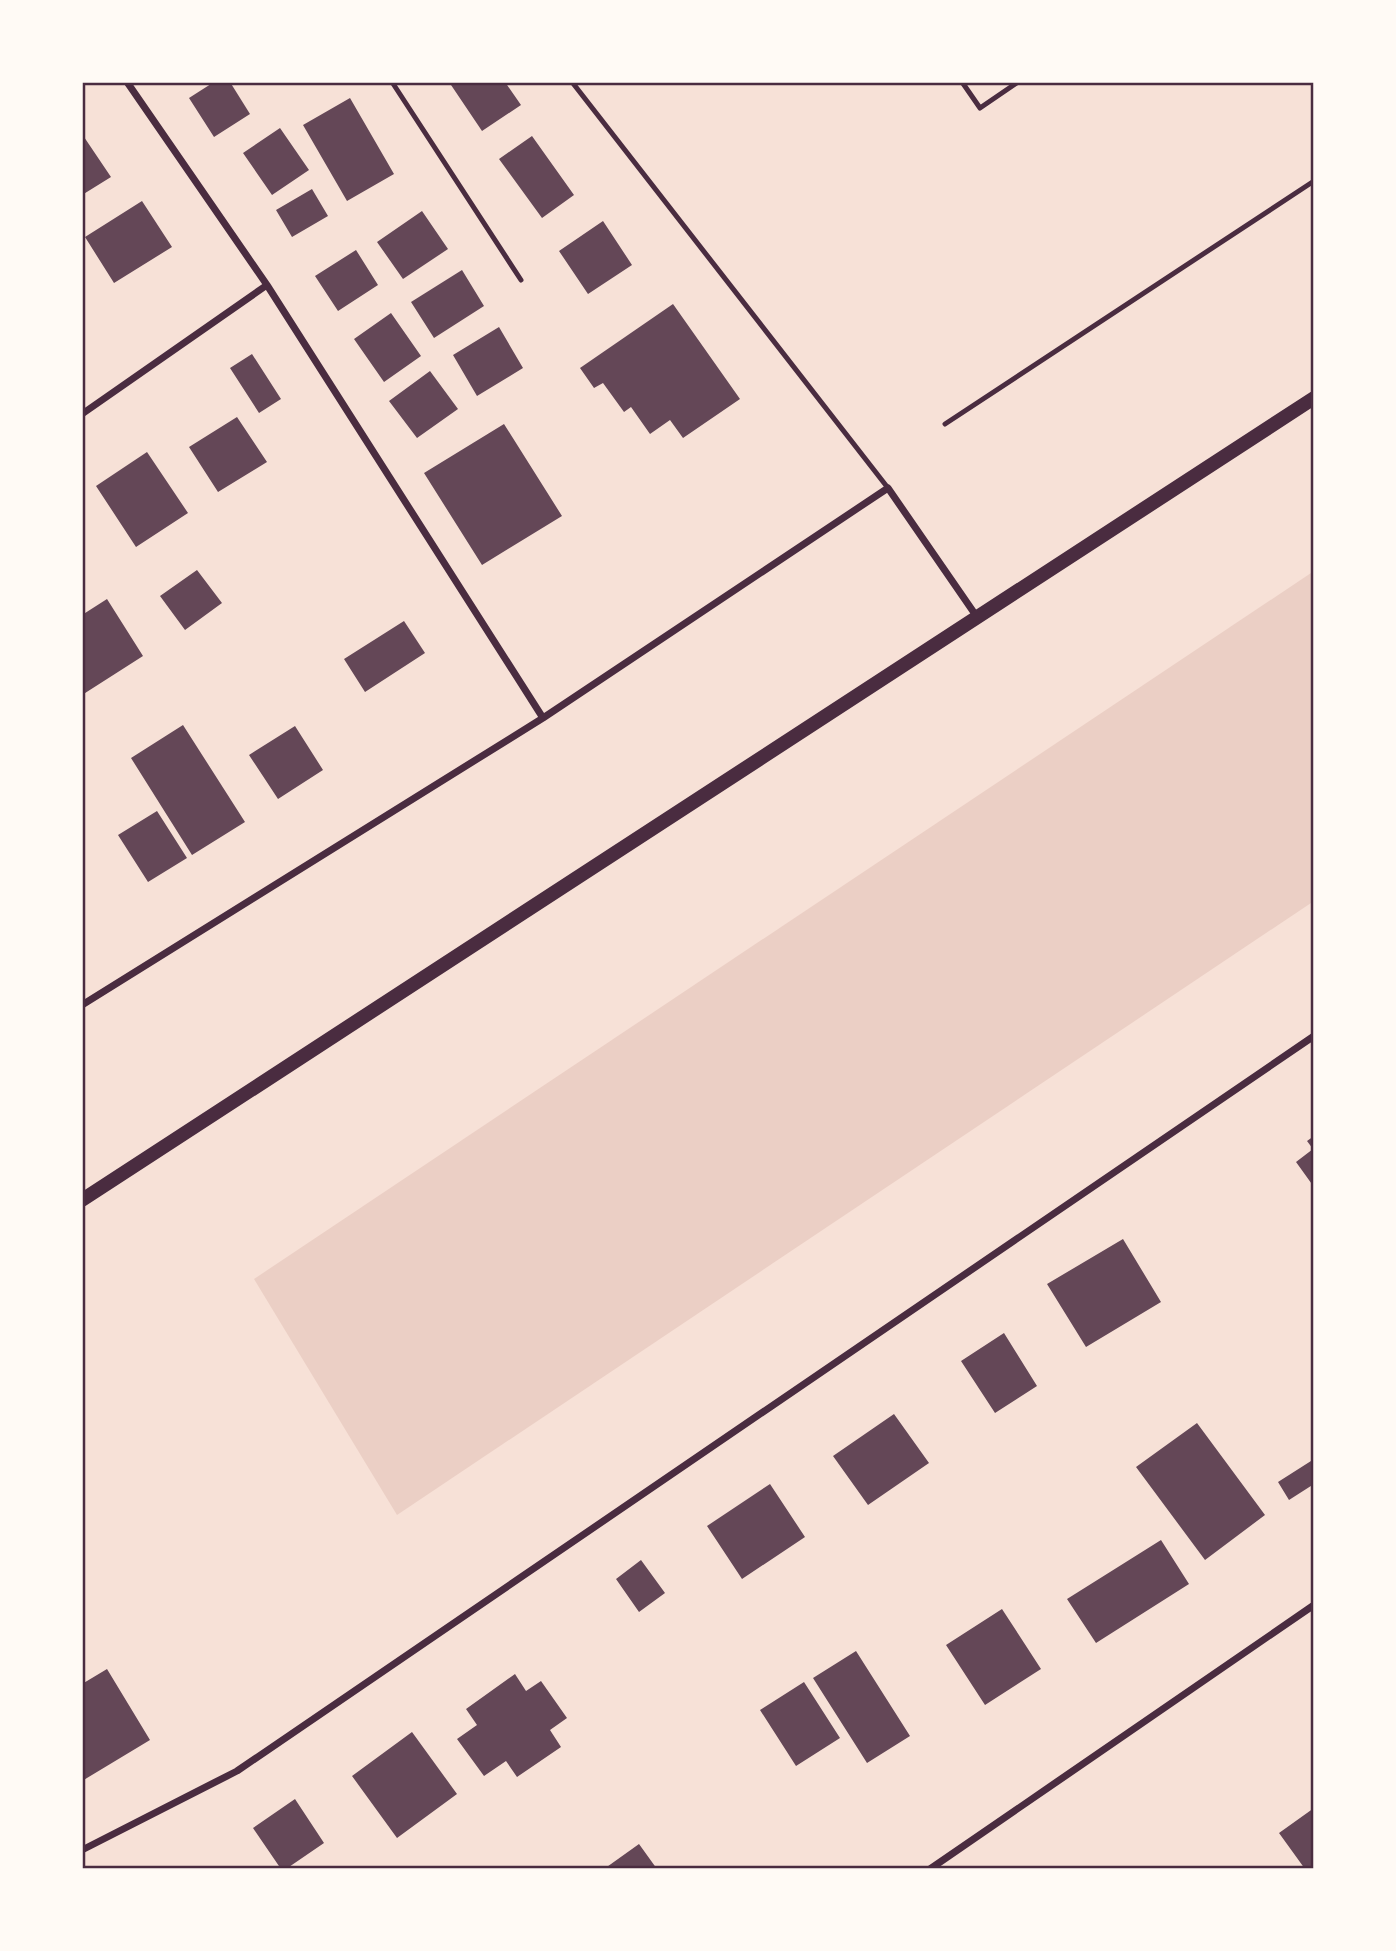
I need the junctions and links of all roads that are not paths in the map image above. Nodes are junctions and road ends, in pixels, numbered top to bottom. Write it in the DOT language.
graph roads {
  1 [pos="392,82"];
  2 [pos="572,82"];
  3 [pos="962,82"];
  4 [pos="1018,82"];
  5 [pos="132,84"];
  6 [pos="1314,181"];
  7 [pos="521,280"];
  8 [pos="267,285"];
  9 [pos="1314,398"];
  10 [pos="82,414"];
  11 [pos="945,424"];
  12 [pos="888,488"];
  13 [pos="977,617"];
  14 [pos="543,718"];
  15 [pos="82,1005"];
  16 [pos="1314,1036"];
  17 [pos="82,1200"];
  18 [pos="1314,1605"];
  19 [pos="82,1850"];
  20 [pos="930,1869"];
  1 -- 7 [label="lane"];
  2 -- 12 [label="lane"];
  3 -- 4 [label="lane"];
  5 -- 8 [label="street"];
  6 -- 11 [label="lane"];
  8 -- 10 [label="street"];
  8 -- 14 [label="street"];
  9 -- 13 [label="main road"];
  12 -- 13 [label="street"];
  12 -- 14 [label="street"];
  13 -- 17 [label="main road"];
  14 -- 15 [label="street"];
  16 -- 19 [label="street"];
  18 -- 20 [label="street"];
}
